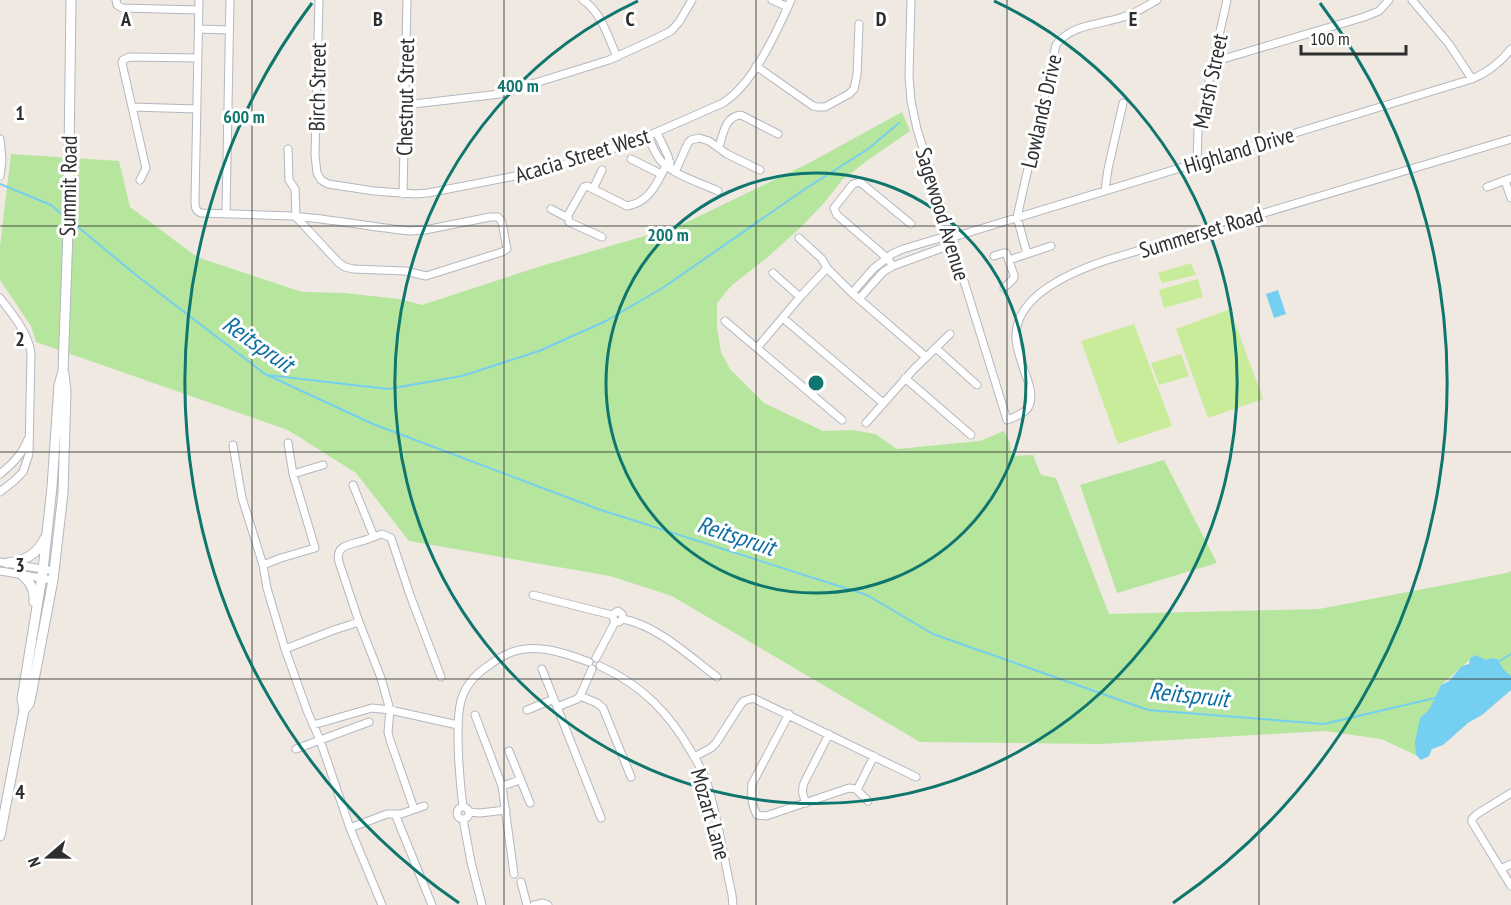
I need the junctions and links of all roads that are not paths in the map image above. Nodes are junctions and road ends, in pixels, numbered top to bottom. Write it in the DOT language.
graph roads {
  1 [pos="71,0"];
  2 [pos="116,0"];
  3 [pos="199,0"];
  4 [pos="230,0"];
  5 [pos="319,0"];
  6 [pos="407,0"];
  7 [pos="583,0"];
  8 [pos="692,0"];
  9 [pos="772,0"];
  10 [pos="1157,0"];
  11 [pos="1227,0"];
  12 [pos="1389,0"];
  13 [pos="1412,0"];
  14 [pos="912,1"];
  15 [pos="789,4"];
  16 [pos="199,10"];
  17 [pos="859,24"];
  18 [pos="199,29"];
  19 [pos="229,30"];
  20 [pos="1511,49"];
  21 [pos="617,57"];
  22 [pos="198,58"];
  23 [pos="1213,62"];
  24 [pos="756,66"];
  25 [pos="1472,79"];
  26 [pos="1124,103"];
  27 [pos="405,105"];
  28 [pos="132,107"];
  29 [pos="197,109"];
  30 [pos="657,133"];
  31 [pos="778,134"];
  32 [pos="648,136"];
  33 [pos="0,139"];
  34 [pos="1511,139"];
  35 [pos="661,142"];
  36 [pos="652,146"];
  37 [pos="719,147"];
  38 [pos="288,149"];
  39 [pos="631,159"];
  40 [pos="1197,162"];
  41 [pos="670,167"];
  42 [pos="602,170"];
  43 [pos="760,170"];
  44 [pos="317,173"];
  45 [pos="662,174"];
  46 [pos="0,176"];
  47 [pos="1508,179"];
  48 [pos="140,180"];
  49 [pos="1487,187"];
  50 [pos="593,189"];
  51 [pos="1105,190"];
  52 [pos="718,191"];
  53 [pos="403,194"];
  54 [pos="1511,198"];
  55 [pos="551,209"];
  56 [pos="226,213"];
  57 [pos="296,216"];
  58 [pos="1017,217"];
  59 [pos="568,218"];
  60 [pos="911,224"];
  61 [pos="954,235"];
  62 [pos="602,237"];
  63 [pos="799,238"];
  64 [pos="953,244"];
  65 [pos="1051,246"];
  66 [pos="1027,254"];
  67 [pos="994,256"];
  68 [pos="887,258"];
  69 [pos="1009,260"];
  70 [pos="893,266"];
  71 [pos="827,268"];
  72 [pos="772,273"];
  73 [pos="1004,288"];
  74 [pos="852,293"];
  75 [pos="800,297"];
  76 [pos="0,298"];
  77 [pos="859,299"];
  78 [pos="783,318"];
  79 [pos="725,321"];
  80 [pos="950,334"];
  81 [pos="757,348"];
  82 [pos="936,348"];
  83 [pos="925,357"];
  84 [pos="63,371"];
  85 [pos="905,378"];
  86 [pos="977,385"];
  87 [pos="883,403"];
  88 [pos="842,420"];
  89 [pos="1006,420"];
  90 [pos="866,423"];
  91 [pos="29,434"];
  92 [pos="971,435"];
  93 [pos="288,442"];
  94 [pos="233,445"];
  95 [pos="323,465"];
  96 [pos="0,474"];
  97 [pos="293,474"];
  98 [pos="353,485"];
  99 [pos="0,492"];
  100 [pos="47,535"];
  101 [pos="374,537"];
  102 [pos="2,565"];
  103 [pos="263,565"];
  104 [pos="43,573"];
  105 [pos="21,574"];
  106 [pos="53,575"];
  107 [pos="533,596"];
  108 [pos="614,618"];
  109 [pos="359,622"];
  110 [pos="33,631"];
  111 [pos="285,649"];
  112 [pos="596,658"];
  113 [pos="590,666"];
  114 [pos="600,666"];
  115 [pos="542,669"];
  116 [pos="441,677"];
  117 [pos="717,677"];
  118 [pos="580,696"];
  119 [pos="554,699"];
  120 [pos="557,707"];
  121 [pos="24,710"];
  122 [pos="390,710"];
  123 [pos="527,710"];
  124 [pos="789,714"];
  125 [pos="475,715"];
  126 [pos="369,722"];
  127 [pos="458,724"];
  128 [pos="313,725"];
  129 [pos="829,734"];
  130 [pos="320,740"];
  131 [pos="296,749"];
  132 [pos="508,751"];
  133 [pos="874,756"];
  134 [pos="694,757"];
  135 [pos="631,777"];
  136 [pos="916,777"];
  137 [pos="520,780"];
  138 [pos="502,786"];
  139 [pos="857,790"];
  140 [pos="1511,793"];
  141 [pos="868,801"];
  142 [pos="530,803"];
  143 [pos="806,803"];
  144 [pos="424,806"];
  145 [pos="414,809"];
  146 [pos="466,810"];
  147 [pos="506,810"];
  148 [pos="395,814"];
  149 [pos="601,819"];
  150 [pos="350,828"];
  151 [pos="0,836"];
  152 [pos="1511,864"];
  153 [pos="1501,870"];
  154 [pos="514,874"];
  155 [pos="521,882"];
  156 [pos="1511,886"];
  157 [pos="732,895"];
  158 [pos="382,905"];
  159 [pos="432,905"];
  160 [pos="482,905"];
  161 [pos="527,905"];
  162 [pos="534,905"];
  163 [pos="548,905"];
  164 [pos="733,905"];
  165 [pos="739,905"];
  1 -- 84 [label="main road, Summit Road"];
  2 -- 16 [label="street"];
  3 -- 16 [label="street"];
  4 -- 19 [label="street"];
  5 -- 44 [label="street, Birch Street"];
  6 -- 27 [label="street, Chestnut Street"];
  7 -- 21 [label="street"];
  8 -- 21 [label="street"];
  9 -- 15 [label="street"];
  10 -- 58 [label="street, Lowlands Drive"];
  11 -- 23 [label="street, Marsh Street"];
  12 -- 23 [label="street"];
  13 -- 25 [label="street"];
  14 -- 61 [label="street, Sagewood Avenue"];
  15 -- 24 [label="street, Acacia Street West"];
  16 -- 18 [label="street"];
  17 -- 24 [label="street"];
  18 -- 19 [label="street"];
  18 -- 22 [label="street"];
  19 -- 56 [label="street"];
  20 -- 25 [label="street, Highland Drive"];
  21 -- 27 [label="street"];
  22 -- 28 [label="street"];
  22 -- 29 [label="street"];
  23 -- 40 [label="street, Marsh Street"];
  24 -- 30 [label="street, Acacia Street West"];
  25 -- 40 [label="street, Highland Drive"];
  26 -- 51 [label="street"];
  27 -- 53 [label="street, Chestnut Street"];
  28 -- 29 [label="street"];
  28 -- 48 [label="street"];
  29 -- 56 [label="street"];
  30 -- 32 [label="street, Acacia Street West"];
  30 -- 35 [label="street"];
  31 -- 37 [label="street"];
  32 -- 36 [label="street"];
  32 -- 53 [label="street, Acacia Street West"];
  33 -- 46 [label="street"];
  34 -- 89 [label="street, Summerset Road"];
  35 -- 36 [label="street"];
  35 -- 41 [label="street"];
  36 -- 41 [label="street"];
  37 -- 41 [label="street"];
  37 -- 43 [label="street"];
  38 -- 57 [label="street"];
  39 -- 45 [label="street"];
  40 -- 51 [label="street, Highland Drive"];
  41 -- 45 [label="street"];
  41 -- 52 [label="street"];
  42 -- 50 [label="street"];
  44 -- 53 [label="street, Acacia Street West"];
  45 -- 50 [label="street"];
  47 -- 49 [label="street"];
  47 -- 54 [label="street"];
  50 -- 59 [label="street"];
  51 -- 58 [label="street, Highland Drive"];
  55 -- 59 [label="street"];
  56 -- 57 [label="street"];
  57 -- 57 [label="street"];
  58 -- 61 [label="street, Highland Drive"];
  58 -- 66 [label="street"];
  59 -- 62 [label="street"];
  60 -- 68 [label="street"];
  61 -- 64 [label="street, Sagewood Avenue"];
  61 -- 68 [label="street, Highland Drive"];
  63 -- 71 [label="street"];
  64 -- 70 [label="street"];
  64 -- 89 [label="street, Sagewood Avenue"];
  65 -- 66 [label="street"];
  66 -- 69 [label="street"];
  67 -- 69 [label="street"];
  68 -- 70 [label="street"];
  68 -- 74 [label="street, Highland Drive"];
  69 -- 73 [label="street"];
  70 -- 77 [label="street"];
  71 -- 74 [label="street"];
  71 -- 75 [label="street"];
  72 -- 75 [label="street"];
  74 -- 77 [label="street"];
  75 -- 78 [label="street"];
  76 -- 91 [label="street"];
  77 -- 83 [label="street"];
  78 -- 81 [label="street"];
  78 -- 87 [label="street"];
  79 -- 81 [label="street"];
  80 -- 82 [label="street"];
  81 -- 88 [label="street"];
  82 -- 83 [label="street"];
  82 -- 86 [label="street"];
  83 -- 85 [label="street"];
  84 -- 100 [label="main road, Summit Road"];
  84 -- 106 [label="main road, Summit Road"];
  85 -- 87 [label="street"];
  85 -- 92 [label="street"];
  87 -- 90 [label="street"];
  91 -- 96 [label="street"];
  91 -- 99 [label="street"];
  93 -- 97 [label="street"];
  94 -- 103 [label="street"];
  95 -- 97 [label="street"];
  97 -- 103 [label="street"];
  98 -- 101 [label="street"];
  100 -- 102 [label="main road"];
  100 -- 104 [label="main road, Summit Road"];
  101 -- 109 [label="street"];
  101 -- 116 [label="street"];
  102 -- 104 [label="street"];
  102 -- 105 [label="street"];
  103 -- 111 [label="street"];
  104 -- 105 [label="street"];
  104 -- 106 [label="street"];
  104 -- 110 [label="main road, Summit Road"];
  105 -- 110 [label="main road"];
  106 -- 121 [label="main road, Summit Road"];
  107 -- 108 [label="street"];
  108 -- 112 [label="street"];
  108 -- 117 [label="street"];
  109 -- 111 [label="street"];
  109 -- 122 [label="street"];
  110 -- 121 [label="main road, Summit Road"];
  111 -- 128 [label="street"];
  112 -- 113 [label="street"];
  112 -- 114 [label="street"];
  113 -- 114 [label="street"];
  113 -- 118 [label="street"];
  113 -- 127 [label="street"];
  114 -- 134 [label="street, Mozart Lane"];
  115 -- 119 [label="street"];
  118 -- 120 [label="street"];
  118 -- 135 [label="street"];
  119 -- 120 [label="street"];
  119 -- 123 [label="street"];
  120 -- 149 [label="street"];
  121 -- 151 [label="main road, Summit Road"];
  122 -- 127 [label="street"];
  122 -- 128 [label="street"];
  122 -- 145 [label="street"];
  124 -- 129 [label="street"];
  124 -- 134 [label="street"];
  124 -- 143 [label="street"];
  125 -- 138 [label="street"];
  126 -- 130 [label="street"];
  127 -- 146 [label="street"];
  128 -- 130 [label="street"];
  129 -- 133 [label="street"];
  129 -- 143 [label="street"];
  130 -- 131 [label="street"];
  130 -- 150 [label="street"];
  132 -- 137 [label="street"];
  133 -- 136 [label="street"];
  133 -- 139 [label="street"];
  134 -- 157 [label="street, Mozart Lane"];
  137 -- 138 [label="street"];
  137 -- 142 [label="street"];
  138 -- 147 [label="street"];
  139 -- 141 [label="street"];
  139 -- 143 [label="street"];
  140 -- 153 [label="street"];
  144 -- 145 [label="street"];
  145 -- 148 [label="street"];
  146 -- 147 [label="street"];
  146 -- 160 [label="street"];
  147 -- 154 [label="street"];
  148 -- 150 [label="street"];
  148 -- 159 [label="street"];
  150 -- 158 [label="street"];
  152 -- 153 [label="street"];
  153 -- 156 [label="street"];
  155 -- 161 [label="street"];
  157 -- 164 [label="street, Mozart Lane"];
  157 -- 165 [label="street"];
  162 -- 163 [label="street"];
}
